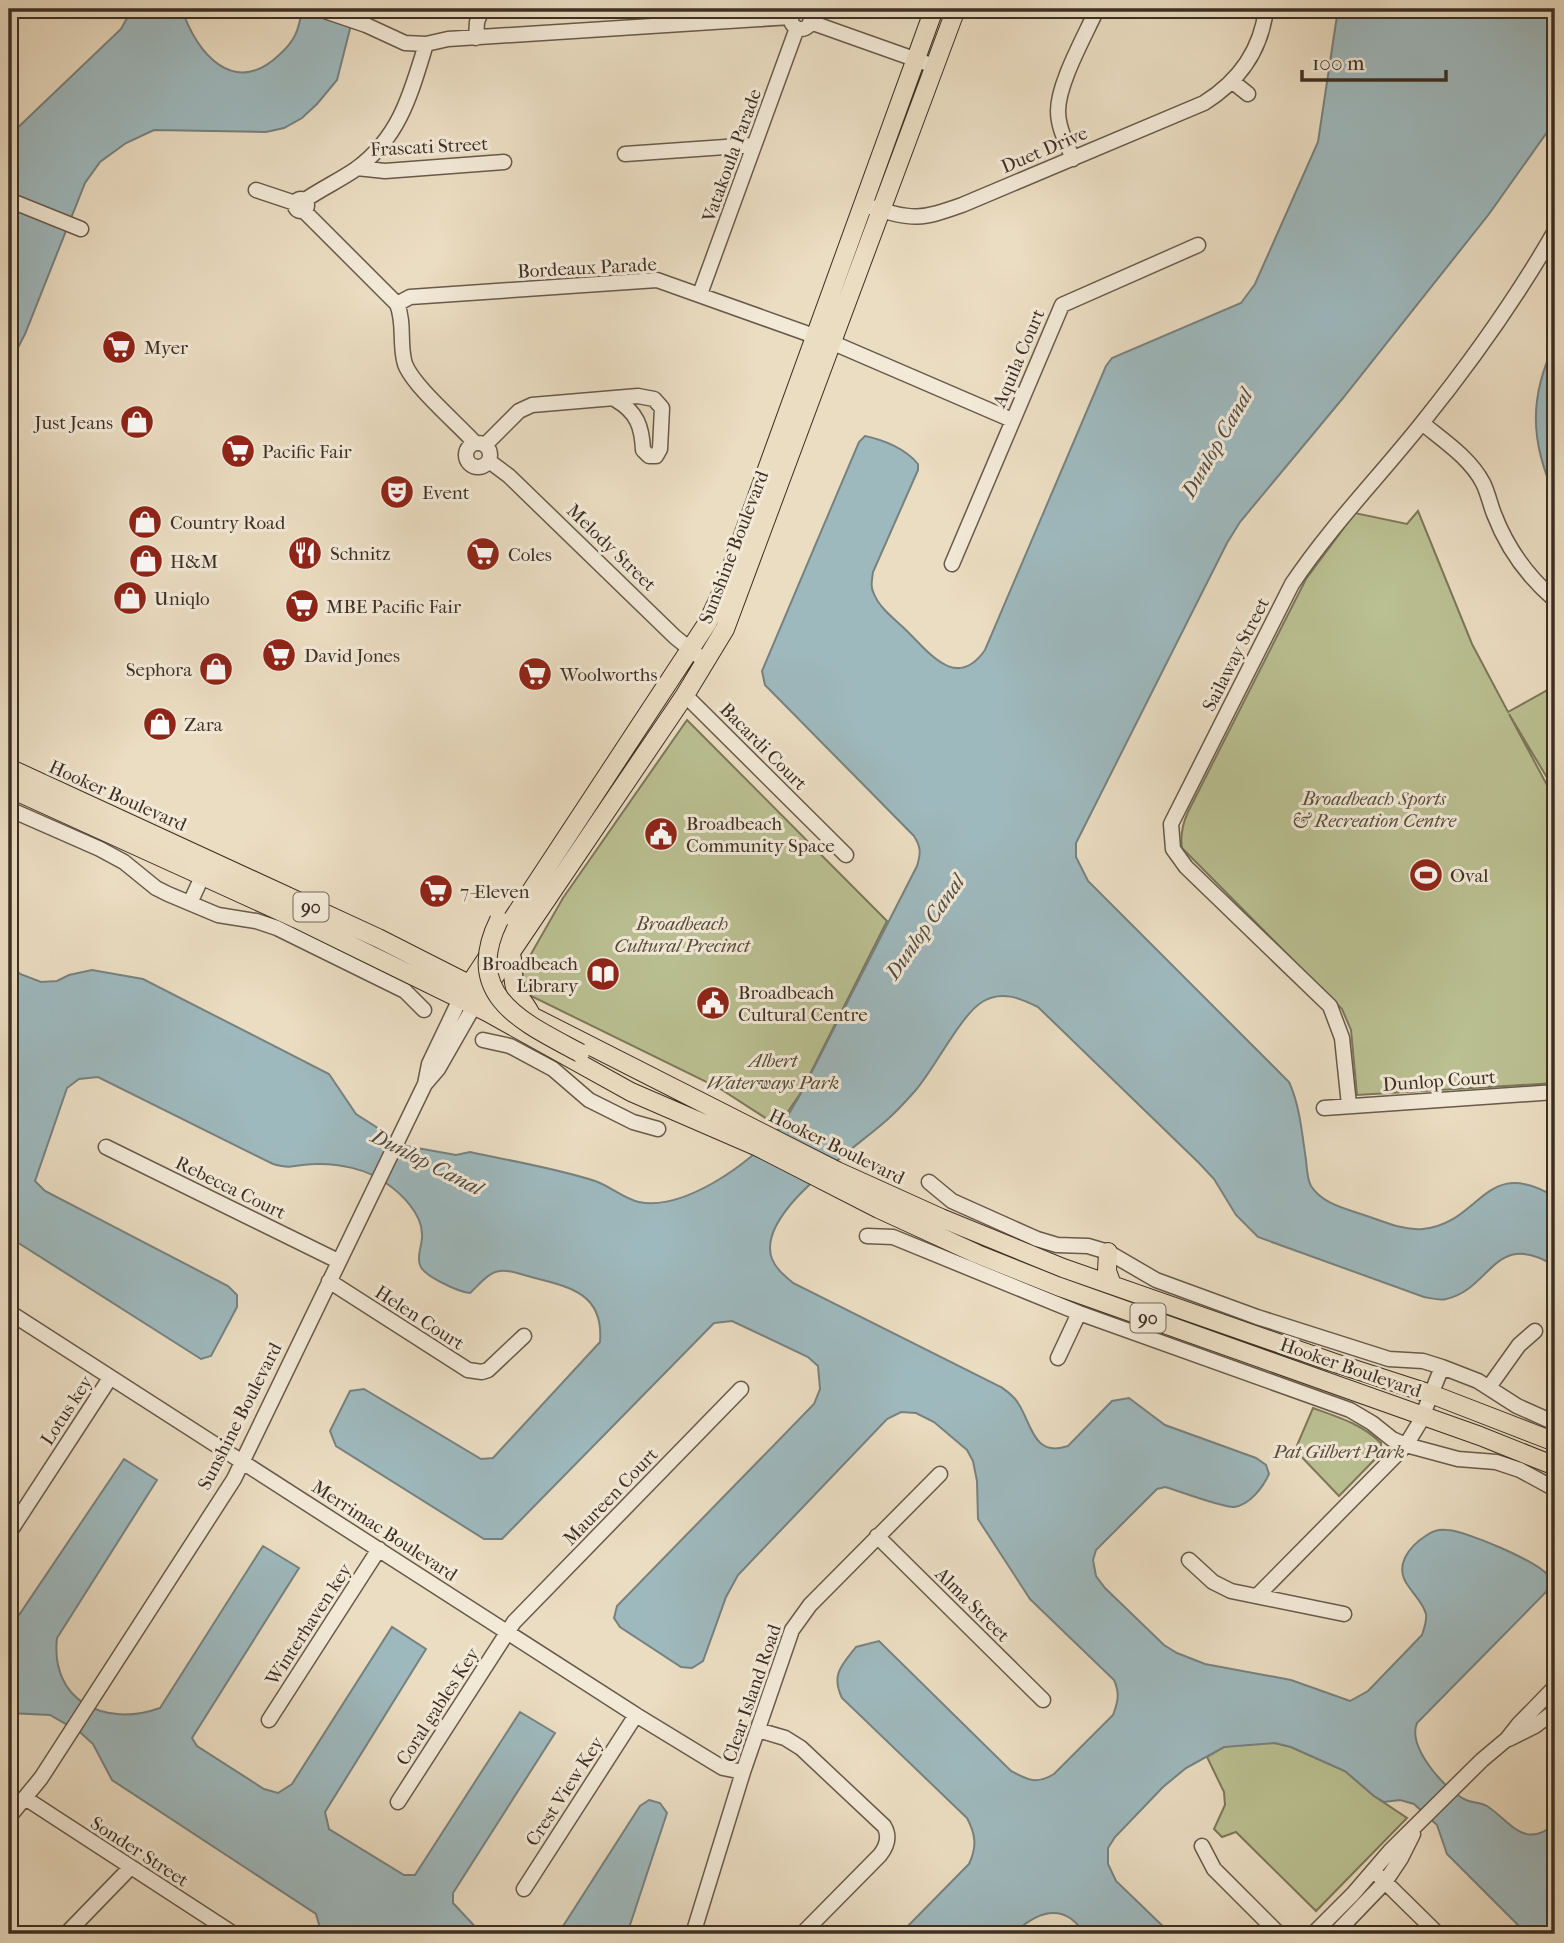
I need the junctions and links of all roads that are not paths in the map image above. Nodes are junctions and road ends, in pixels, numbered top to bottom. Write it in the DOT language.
graph roads {
  1 [pos="319,9"];
  2 [pos="482,9"];
  3 [pos="934,9"];
  4 [pos="956,9"];
  5 [pos="1097,9"];
  6 [pos="1266,9"];
  7 [pos="802,17"];
  8 [pos="476,38"];
  9 [pos="426,44"];
  10 [pos="915,59"];
  11 [pos="934,66"];
  12 [pos="1233,82"];
  13 [pos="1248,94"];
  14 [pos="754,145"];
  15 [pos="625,154"];
  16 [pos="1073,159"];
  17 [pos="504,162"];
  18 [pos="357,168"];
  19 [pos="256,190"];
  20 [pos="9,200"];
  21 [pos="301,205"];
  22 [pos="871,207"];
  23 [pos="76,227"];
  24 [pos="1555,231"];
  25 [pos="1198,245"];
  26 [pos="700,294"];
  27 [pos="397,304"];
  28 [pos="823,340"];
  29 [pos="616,400"];
  30 [pos="1012,420"];
  31 [pos="1422,423"];
  32 [pos="480,444"];
  33 [pos="489,461"];
  34 [pos="952,564"];
  35 [pos="1555,600"];
  36 [pos="690,649"];
  37 [pos="706,662"];
  38 [pos="685,695"];
  39 [pos="654,705"];
  40 [pos="9,768"];
  41 [pos="9,788"];
  42 [pos="9,809"];
  43 [pos="846,855"];
  44 [pos="206,868"];
  45 [pos="190,903"];
  46 [pos="511,955"];
  47 [pos="472,995"];
  48 [pos="424,1010"];
  49 [pos="531,1015"];
  50 [pos="483,1040"];
  51 [pos="631,1092"];
  52 [pos="1555,1092"];
  53 [pos="1349,1105"];
  54 [pos="1324,1108"];
  55 [pos="678,1112"];
  56 [pos="619,1115"];
  57 [pos="659,1129"];
  58 [pos="761,1140"];
  59 [pos="106,1146"];
  60 [pos="830,1175"];
  61 [pos="929,1182"];
  62 [pos="867,1236"];
  63 [pos="1108,1252"];
  64 [pos="338,1261"];
  65 [pos="1086,1275"];
  66 [pos="329,1281"];
  67 [pos="1112,1285"];
  68 [pos="9,1312"];
  69 [pos="1079,1313"];
  70 [pos="1535,1331"];
  71 [pos="524,1336"];
  72 [pos="1058,1357"];
  73 [pos="1442,1367"];
  74 [pos="110,1378"];
  75 [pos="1489,1387"];
  76 [pos="741,1389"];
  77 [pos="1431,1394"];
  78 [pos="1423,1415"];
  79 [pos="1555,1423"];
  80 [pos="1555,1441"];
  81 [pos="1406,1445"];
  82 [pos="243,1462"];
  83 [pos="1555,1466"];
  84 [pos="940,1474"];
  85 [pos="1555,1489"];
  86 [pos="9,1533"];
  87 [pos="877,1536"];
  88 [pos="379,1549"];
  89 [pos="1189,1560"];
  90 [pos="1257,1597"];
  91 [pos="1344,1614"];
  92 [pos="508,1631"];
  93 [pos="1555,1687"];
  94 [pos="1043,1700"];
  95 [pos="1555,1712"];
  96 [pos="636,1715"];
  97 [pos="269,1720"];
  98 [pos="758,1730"];
  99 [pos="1507,1739"];
  100 [pos="743,1772"];
  101 [pos="26,1798"];
  102 [pos="398,1802"];
  103 [pos="9,1817"];
  104 [pos="1421,1821"];
  105 [pos="1202,1846"];
  106 [pos="130,1868"];
  107 [pos="1374,1871"];
  108 [pos="1385,1882"];
  109 [pos="524,1889"];
  110 [pos="66,1934"];
  111 [pos="234,1934"];
  112 [pos="693,1934"];
  113 [pos="803,1934"];
  114 [pos="1279,1934"];
  115 [pos="1313,1934"];
  116 [pos="1335,1934"];
  117 [pos="1438,1934"];
  1 -- 9 [label="street"];
  2 -- 8 [label="street"];
  3 -- 10 [label="main road, Sunshine Boulevard"];
  4 -- 11 [label="main road, Sunshine Boulevard"];
  5 -- 16 [label="street"];
  6 -- 12 [label="street, Duet Drive"];
  7 -- 8 [label="street"];
  7 -- 10 [label="street"];
  7 -- 14 [label="street, Vatakoula Parade"];
  8 -- 9 [label="street"];
  9 -- 18 [label="street"];
  10 -- 11 [label="street"];
  10 -- 22 [label="main road, Sunshine Boulevard"];
  11 -- 22 [label="main road, Sunshine Boulevard"];
  12 -- 13 [label="street"];
  12 -- 16 [label="street, Duet Drive"];
  14 -- 15 [label="street"];
  14 -- 26 [label="street, Vatakoula Parade"];
  16 -- 22 [label="street, Duet Drive"];
  17 -- 18 [label="street, Frascati Street"];
  18 -- 21 [label="street"];
  19 -- 21 [label="street"];
  20 -- 23 [label="street"];
  21 -- 27 [label="street"];
  22 -- 28 [label="main road, Sunshine Boulevard"];
  24 -- 31 [label="street, Sailaway Street"];
  25 -- 30 [label="street, Aquila Court"];
  26 -- 27 [label="street, Bordeaux Parade"];
  26 -- 28 [label="street, Bordeaux Parade"];
  27 -- 32 [label="street"];
  28 -- 30 [label="street, Bordeaux Parade"];
  28 -- 36 [label="main road, Sunshine Boulevard"];
  28 -- 37 [label="main road, Sunshine Boulevard"];
  29 -- 32 [label="street"];
  30 -- 34 [label="street, Aquila Court"];
  31 -- 35 [label="street"];
  31 -- 53 [label="street, Sailaway Street"];
  32 -- 33 [label="street"];
  32 -- 33 [label="street"];
  33 -- 36 [label="street, Melody Street"];
  36 -- 37 [label="street, Melody Street"];
  36 -- 39 [label="main road, Sunshine Boulevard"];
  37 -- 38 [label="main road, Sunshine Boulevard"];
  38 -- 43 [label="street, Bacardi Court"];
  38 -- 46 [label="main road, Sunshine Boulevard"];
  39 -- 47 [label="main road, Sunshine Boulevard"];
  39 -- 55 [label="main road, bridge"];
  40 -- 44 [label="main road, Hooker Boulevard / 90"];
  41 -- 44 [label="main road, Hooker Boulevard / 90"];
  42 -- 45 [label="street"];
  44 -- 45 [label="street"];
  44 -- 47 [label="main road, Hooker Boulevard / 90"];
  45 -- 48 [label="street"];
  46 -- 47 [label="main road, Sunshine Boulevard"];
  46 -- 49 [label="main road"];
  47 -- 49 [label="main road, Hooker Boulevard / 90"];
  47 -- 51 [label="main road, Hooker Boulevard / 90"];
  47 -- 64 [label="street, Sunshine Boulevard"];
  49 -- 58 [label="main road, Hooker Boulevard / 90"];
  50 -- 56 [label="street"];
  51 -- 55 [label="main road, Hooker Boulevard / 90"];
  51 -- 56 [label="street"];
  52 -- 53 [label="street, Dunlop Court"];
  53 -- 54 [label="street, Dunlop Court"];
  55 -- 58 [label="main road, Hooker Boulevard / 90"];
  56 -- 57 [label="street"];
  58 -- 60 [label="main road, Hooker Boulevard / 90"];
  59 -- 64 [label="street, Rebecca Court"];
  60 -- 65 [label="main road, Hooker Boulevard / 90"];
  60 -- 78 [label="main road, Hooker Boulevard / 90"];
  61 -- 63 [label="street, Hooker Boulevard"];
  62 -- 69 [label="street, Hooker Boulevard"];
  63 -- 65 [label="main road"];
  63 -- 67 [label="main road"];
  63 -- 73 [label="street, Hooker Boulevard"];
  64 -- 66 [label="street, Sunshine Boulevard"];
  65 -- 67 [label="main road, Hooker Boulevard / 90"];
  66 -- 71 [label="street, Helen Court"];
  66 -- 82 [label="street, Sunshine Boulevard"];
  67 -- 77 [label="main road, Hooker Boulevard / 90"];
  68 -- 74 [label="street, Merrimac Boulevard"];
  69 -- 72 [label="street"];
  69 -- 81 [label="street, Hooker Boulevard"];
  70 -- 75 [label="street"];
  73 -- 75 [label="street, Hooker Boulevard"];
  73 -- 77 [label="street, Hooker Boulevard"];
  74 -- 82 [label="street, Merrimac Boulevard"];
  74 -- 86 [label="street, Lotus key"];
  75 -- 79 [label="street, Hooker Boulevard"];
  76 -- 92 [label="street, Maureen Court"];
  77 -- 78 [label="street"];
  77 -- 80 [label="main road, Hooker Boulevard / 90"];
  78 -- 81 [label="street"];
  78 -- 83 [label="main road, Hooker Boulevard / 90"];
  81 -- 85 [label="street, Hooker Boulevard"];
  81 -- 90 [label="street"];
  82 -- 88 [label="street, Merrimac Boulevard"];
  82 -- 101 [label="street, Sunshine Boulevard"];
  84 -- 87 [label="street, Clear Island Road"];
  87 -- 94 [label="street, Alma Street"];
  87 -- 98 [label="street, Clear Island Road"];
  88 -- 92 [label="street, Merrimac Boulevard"];
  88 -- 97 [label="street, Winterhaven key"];
  89 -- 90 [label="street"];
  90 -- 91 [label="street"];
  92 -- 96 [label="street, Merrimac Boulevard"];
  92 -- 102 [label="street, Coral gables Key"];
  93 -- 99 [label="street"];
  95 -- 99 [label="street"];
  96 -- 100 [label="street, Merrimac Boulevard"];
  96 -- 109 [label="street, Crest View Key"];
  98 -- 100 [label="street, Clear Island Road"];
  98 -- 113 [label="street"];
  99 -- 104 [label="street"];
  100 -- 112 [label="street, Clear Island Road"];
  101 -- 103 [label="street, Sunshine Boulevard"];
  101 -- 106 [label="street, Sonder Street"];
  104 -- 107 [label="street"];
  104 -- 108 [label="street"];
  105 -- 114 [label="street"];
  106 -- 110 [label="street"];
  106 -- 111 [label="street, Sonder Street"];
  107 -- 108 [label="street"];
  107 -- 115 [label="street"];
  108 -- 116 [label="street"];
  108 -- 117 [label="street"];
}
